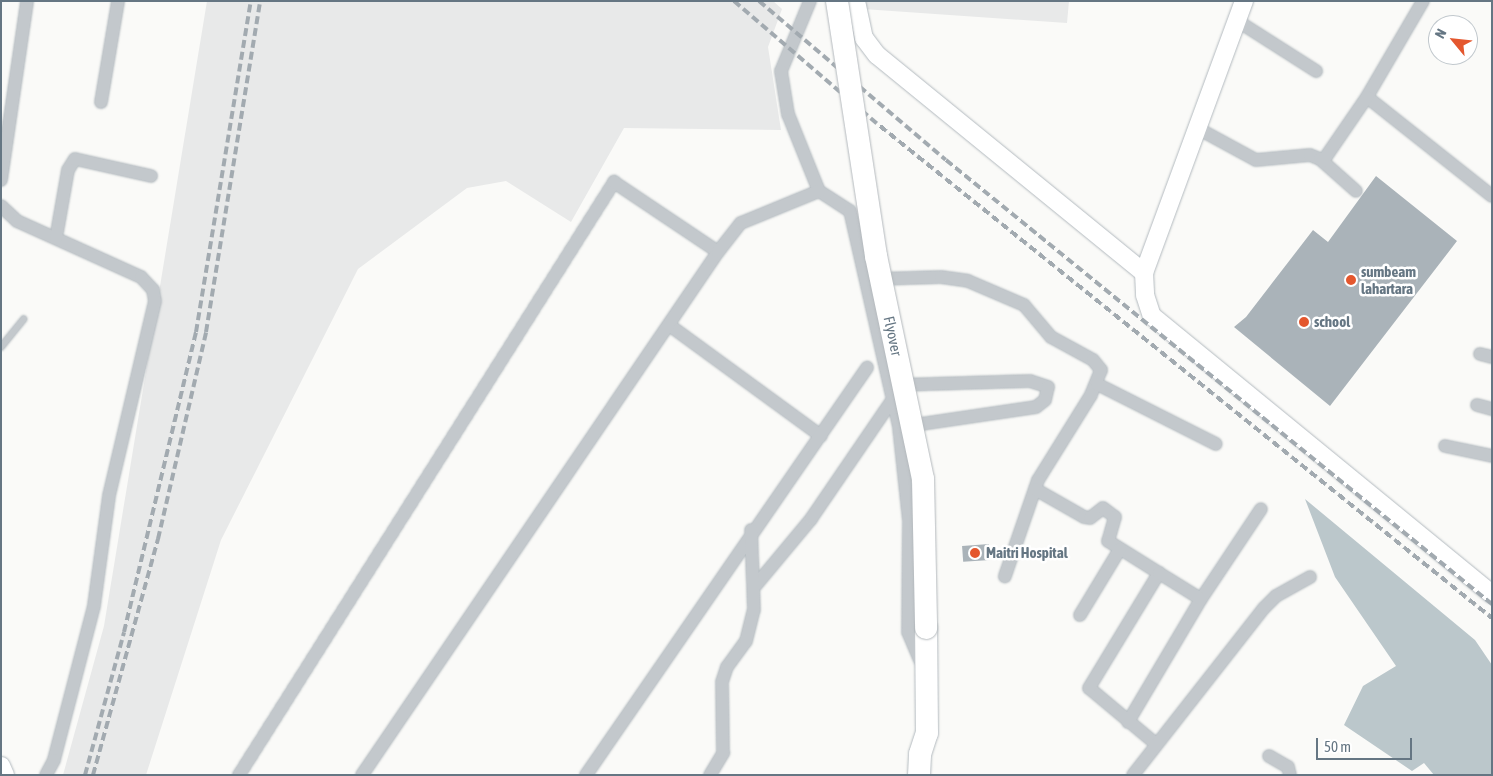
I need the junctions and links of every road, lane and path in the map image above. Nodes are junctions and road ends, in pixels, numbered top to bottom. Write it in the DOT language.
graph roads {
  1 [pos="27,1"];
  2 [pos="118,1"];
  3 [pos="810,1"];
  4 [pos="838,1"];
  5 [pos="856,1"];
  6 [pos="1244,1"];
  7 [pos="1423,1"];
  8 [pos="1236,20"];
  9 [pos="1316,71"];
  10 [pos="1367,97"];
  11 [pos="101,102"];
  12 [pos="1197,128"];
  13 [pos="1323,161"];
  14 [pos="152,176"];
  15 [pos="1,180"];
  16 [pos="819,191"];
  17 [pos="1356,191"];
  18 [pos="1492,196"];
  19 [pos="1,206"];
  20 [pos="56,238"];
  21 [pos="718,252"];
  22 [pos="1144,272"];
  23 [pos="864,279"];
  24 [pos="24,319"];
  25 [pos="669,325"];
  26 [pos="1,347"];
  27 [pos="867,367"];
  28 [pos="1097,384"];
  29 [pos="890,385"];
  30 [pos="893,399"];
  31 [pos="1477,405"];
  32 [pos="1492,409"];
  33 [pos="899,427"];
  34 [pos="821,436"];
  35 [pos="1216,444"];
  36 [pos="1445,446"];
  37 [pos="1492,456"];
  38 [pos="1035,488"];
  39 [pos="1261,509"];
  40 [pos="751,530"];
  41 [pos="1120,549"];
  42 [pos="1159,573"];
  43 [pos="1005,576"];
  44 [pos="1310,577"];
  45 [pos="756,584"];
  46 [pos="1492,594"];
  47 [pos="1201,599"];
  48 [pos="1080,615"];
  49 [pos="926,673"];
  50 [pos="1128,722"];
  51 [pos="927,733"];
  52 [pos="1156,744"];
  53 [pos="1269,756"];
  54 [pos="1,766"];
  55 [pos="6,775"];
  56 [pos="46,775"];
  57 [pos="239,775"];
  58 [pos="362,775"];
  59 [pos="586,775"];
  60 [pos="710,775"];
  61 [pos="919,775"];
  62 [pos="935,775"];
  63 [pos="1133,775"];
  64 [pos="1290,775"];
  1 -- 15 [label="street"];
  2 -- 11 [label="street"];
  3 -- 16 [label="street"];
  4 -- 49 [label="highway, Flyover, bridge"];
  5 -- 22 [label="street"];
  6 -- 8 [label="street"];
  7 -- 10 [label="street"];
  8 -- 9 [label="street"];
  8 -- 12 [label="street"];
  10 -- 13 [label="street"];
  10 -- 18 [label="street"];
  12 -- 13 [label="street"];
  12 -- 22 [label="street"];
  13 -- 17 [label="street"];
  14 -- 20 [label="street"];
  16 -- 21 [label="street"];
  16 -- 23 [label="street"];
  19 -- 20 [label="street"];
  20 -- 56 [label="street"];
  21 -- 25 [label="street"];
  21 -- 57 [label="street"];
  22 -- 46 [label="street"];
  23 -- 28 [label="street"];
  23 -- 29 [label="street"];
  24 -- 26 [label="lane"];
  25 -- 34 [label="street"];
  25 -- 58 [label="street"];
  27 -- 34 [label="street"];
  28 -- 35 [label="street"];
  28 -- 38 [label="street"];
  29 -- 30 [label="street"];
  29 -- 33 [label="street"];
  30 -- 33 [label="street"];
  30 -- 45 [label="street"];
  31 -- 32 [label="street"];
  33 -- 49 [label="street"];
  34 -- 40 [label="street"];
  36 -- 37 [label="street"];
  38 -- 41 [label="street"];
  38 -- 43 [label="street"];
  39 -- 47 [label="street"];
  40 -- 45 [label="street"];
  40 -- 59 [label="street"];
  41 -- 42 [label="street"];
  41 -- 48 [label="street"];
  42 -- 47 [label="street"];
  42 -- 50 [label="street"];
  44 -- 52 [label="street"];
  45 -- 60 [label="street"];
  47 -- 50 [label="street"];
  49 -- 51 [label="highway, Flyover"];
  50 -- 52 [label="street"];
  51 -- 61 [label="highway"];
  51 -- 62 [label="highway"];
  52 -- 63 [label="street"];
  53 -- 64 [label="street"];
  54 -- 55 [label="street"];
}
